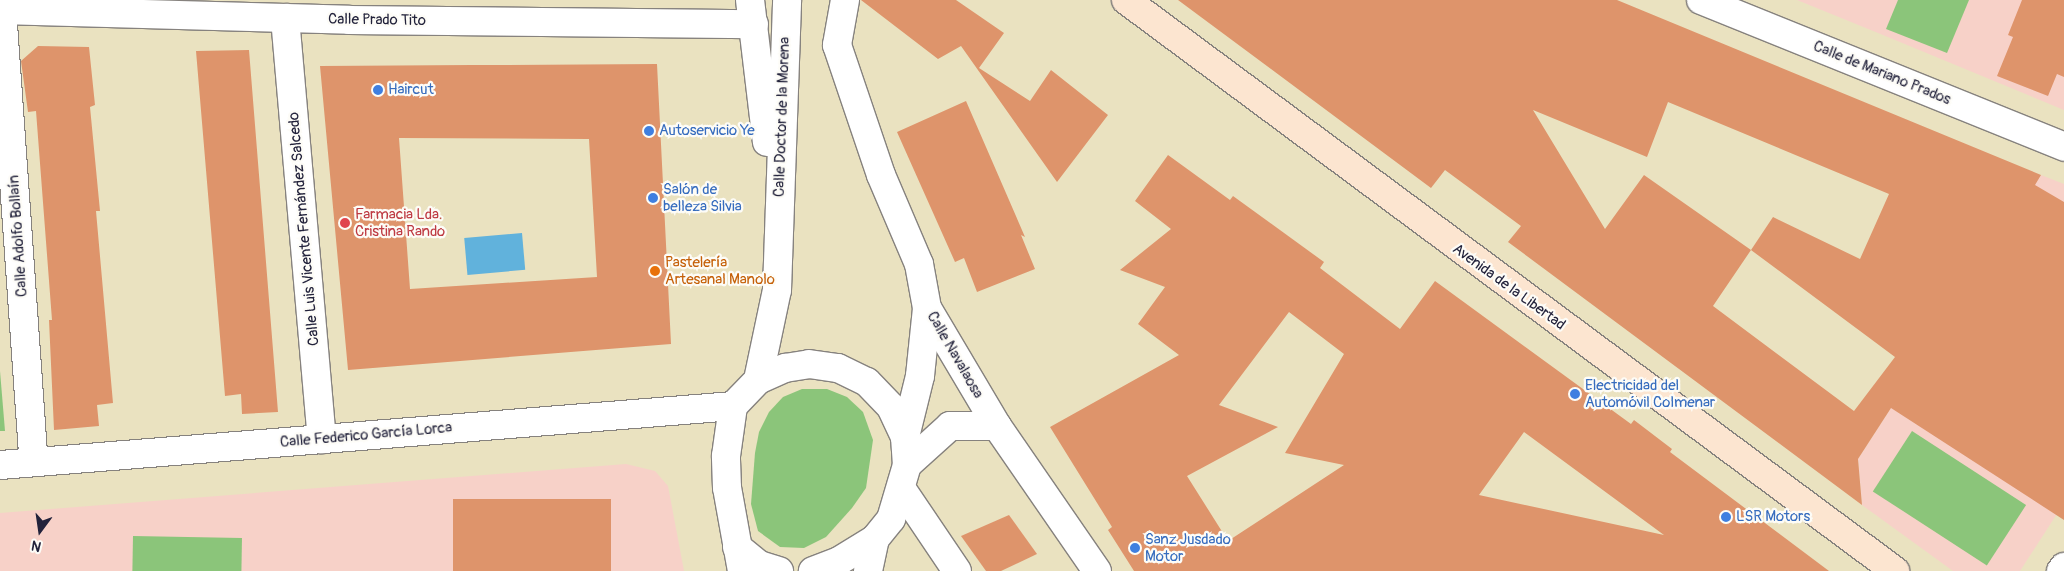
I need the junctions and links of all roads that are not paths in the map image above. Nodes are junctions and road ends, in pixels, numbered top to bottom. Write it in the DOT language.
graph roads {
  1 [pos="786,0"];
  2 [pos="845,0"];
  3 [pos="1126,0"];
  4 [pos="1701,0"];
  5 [pos="1,10"];
  6 [pos="752,12"];
  7 [pos="285,18"];
  8 [pos="2064,147"];
  9 [pos="778,234"];
  10 [pos="927,308"];
  11 [pos="758,380"];
  12 [pos="733,406"];
  13 [pos="997,426"];
  14 [pos="905,437"];
  15 [pos="322,439"];
  16 [pos="34,462"];
  17 [pos="0,465"];
  18 [pos="904,477"];
  19 [pos="874,539"];
  20 [pos="739,559"];
  21 [pos="2064,567"];
  22 [pos="779,571"];
  23 [pos="813,571"];
  24 [pos="868,571"];
  25 [pos="957,571"];
  26 [pos="1097,571"];
  27 [pos="1895,571"];
  28 [pos="2062,571"];
  1 -- 9 [label="street, Calle Doctor de la Morena"];
  2 -- 10 [label="street, Calle Navalaosa"];
  3 -- 27 [label="street, Avenida de la Libertad"];
  4 -- 8 [label="street, Calle de Mariano Prados"];
  5 -- 7 [label="street, Calle Prado Tito"];
  5 -- 16 [label="street, Calle Adolfo Bollaín"];
  6 -- 7 [label="street, Calle Prado Tito"];
  6 -- 9 [label="street, Calle Doctor de la Morena"];
  7 -- 15 [label="street, Calle Luis Vicente Fernández Salcedo"];
  9 -- 11 [label="street, Calle Doctor de la Morena"];
  10 -- 13 [label="street, Calle Navalaosa"];
  10 -- 14 [label="street"];
  11 -- 12 [label="street"];
  11 -- 14 [label="street"];
  12 -- 15 [label="street, Calle Federico García Lorca"];
  12 -- 20 [label="street"];
  13 -- 18 [label="street"];
  13 -- 26 [label="street, Calle Navalaosa"];
  14 -- 18 [label="street"];
  15 -- 16 [label="street, Calle Federico García Lorca"];
  16 -- 17 [label="street, Calle Federico García Lorca"];
  18 -- 19 [label="street"];
  18 -- 25 [label="street"];
  19 -- 23 [label="street"];
  19 -- 24 [label="street"];
  20 -- 22 [label="street"];
  21 -- 28 [label="street"];
}
